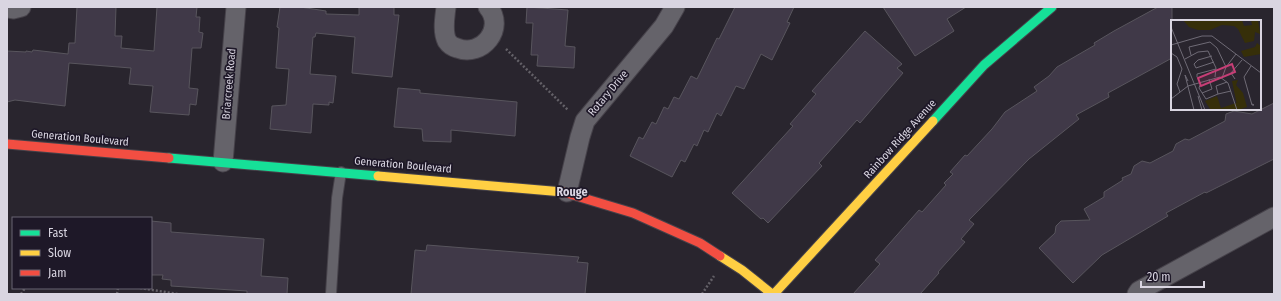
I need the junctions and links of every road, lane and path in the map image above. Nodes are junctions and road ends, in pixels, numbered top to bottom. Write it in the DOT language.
graph roads {
  1 [pos="21,7"];
  2 [pos="236,7"];
  3 [pos="446,7"];
  4 [pos="488,7"];
  5 [pos="675,7"];
  6 [pos="1052,7"];
  7 [pos="7,8"];
  8 [pos="492,34"];
  9 [pos="585,121"];
  10 [pos="7,144"];
  11 [pos="222,162"];
  12 [pos="341,172"];
  13 [pos="566,192"];
  14 [pos="1274,217"];
  15 [pos="145,289"];
  16 [pos="164,293"];
  17 [pos="178,294"];
  18 [pos="331,294"];
  19 [pos="773,294"];
  20 [pos="1137,294"];
  1 -- 7 [label="street"];
  2 -- 11 [label="street, Briarcreek Road"];
  3 -- 8 [label="street"];
  4 -- 8 [label="street"];
  5 -- 9 [label="street, Rotary Drive"];
  6 -- 19 [label="street, Rainbow Ridge Avenue"];
  8 -- 9 [label="path"];
  9 -- 13 [label="street, Rotary Drive"];
  10 -- 11 [label="street, Generation Boulevard"];
  11 -- 12 [label="street, Generation Boulevard"];
  12 -- 13 [label="street, Generation Boulevard"];
  12 -- 18 [label="lane"];
  13 -- 19 [label="street, Generation Boulevard"];
  14 -- 20 [label="street"];
  15 -- 16 [label="path"];
  16 -- 17 [label="path"];
}
